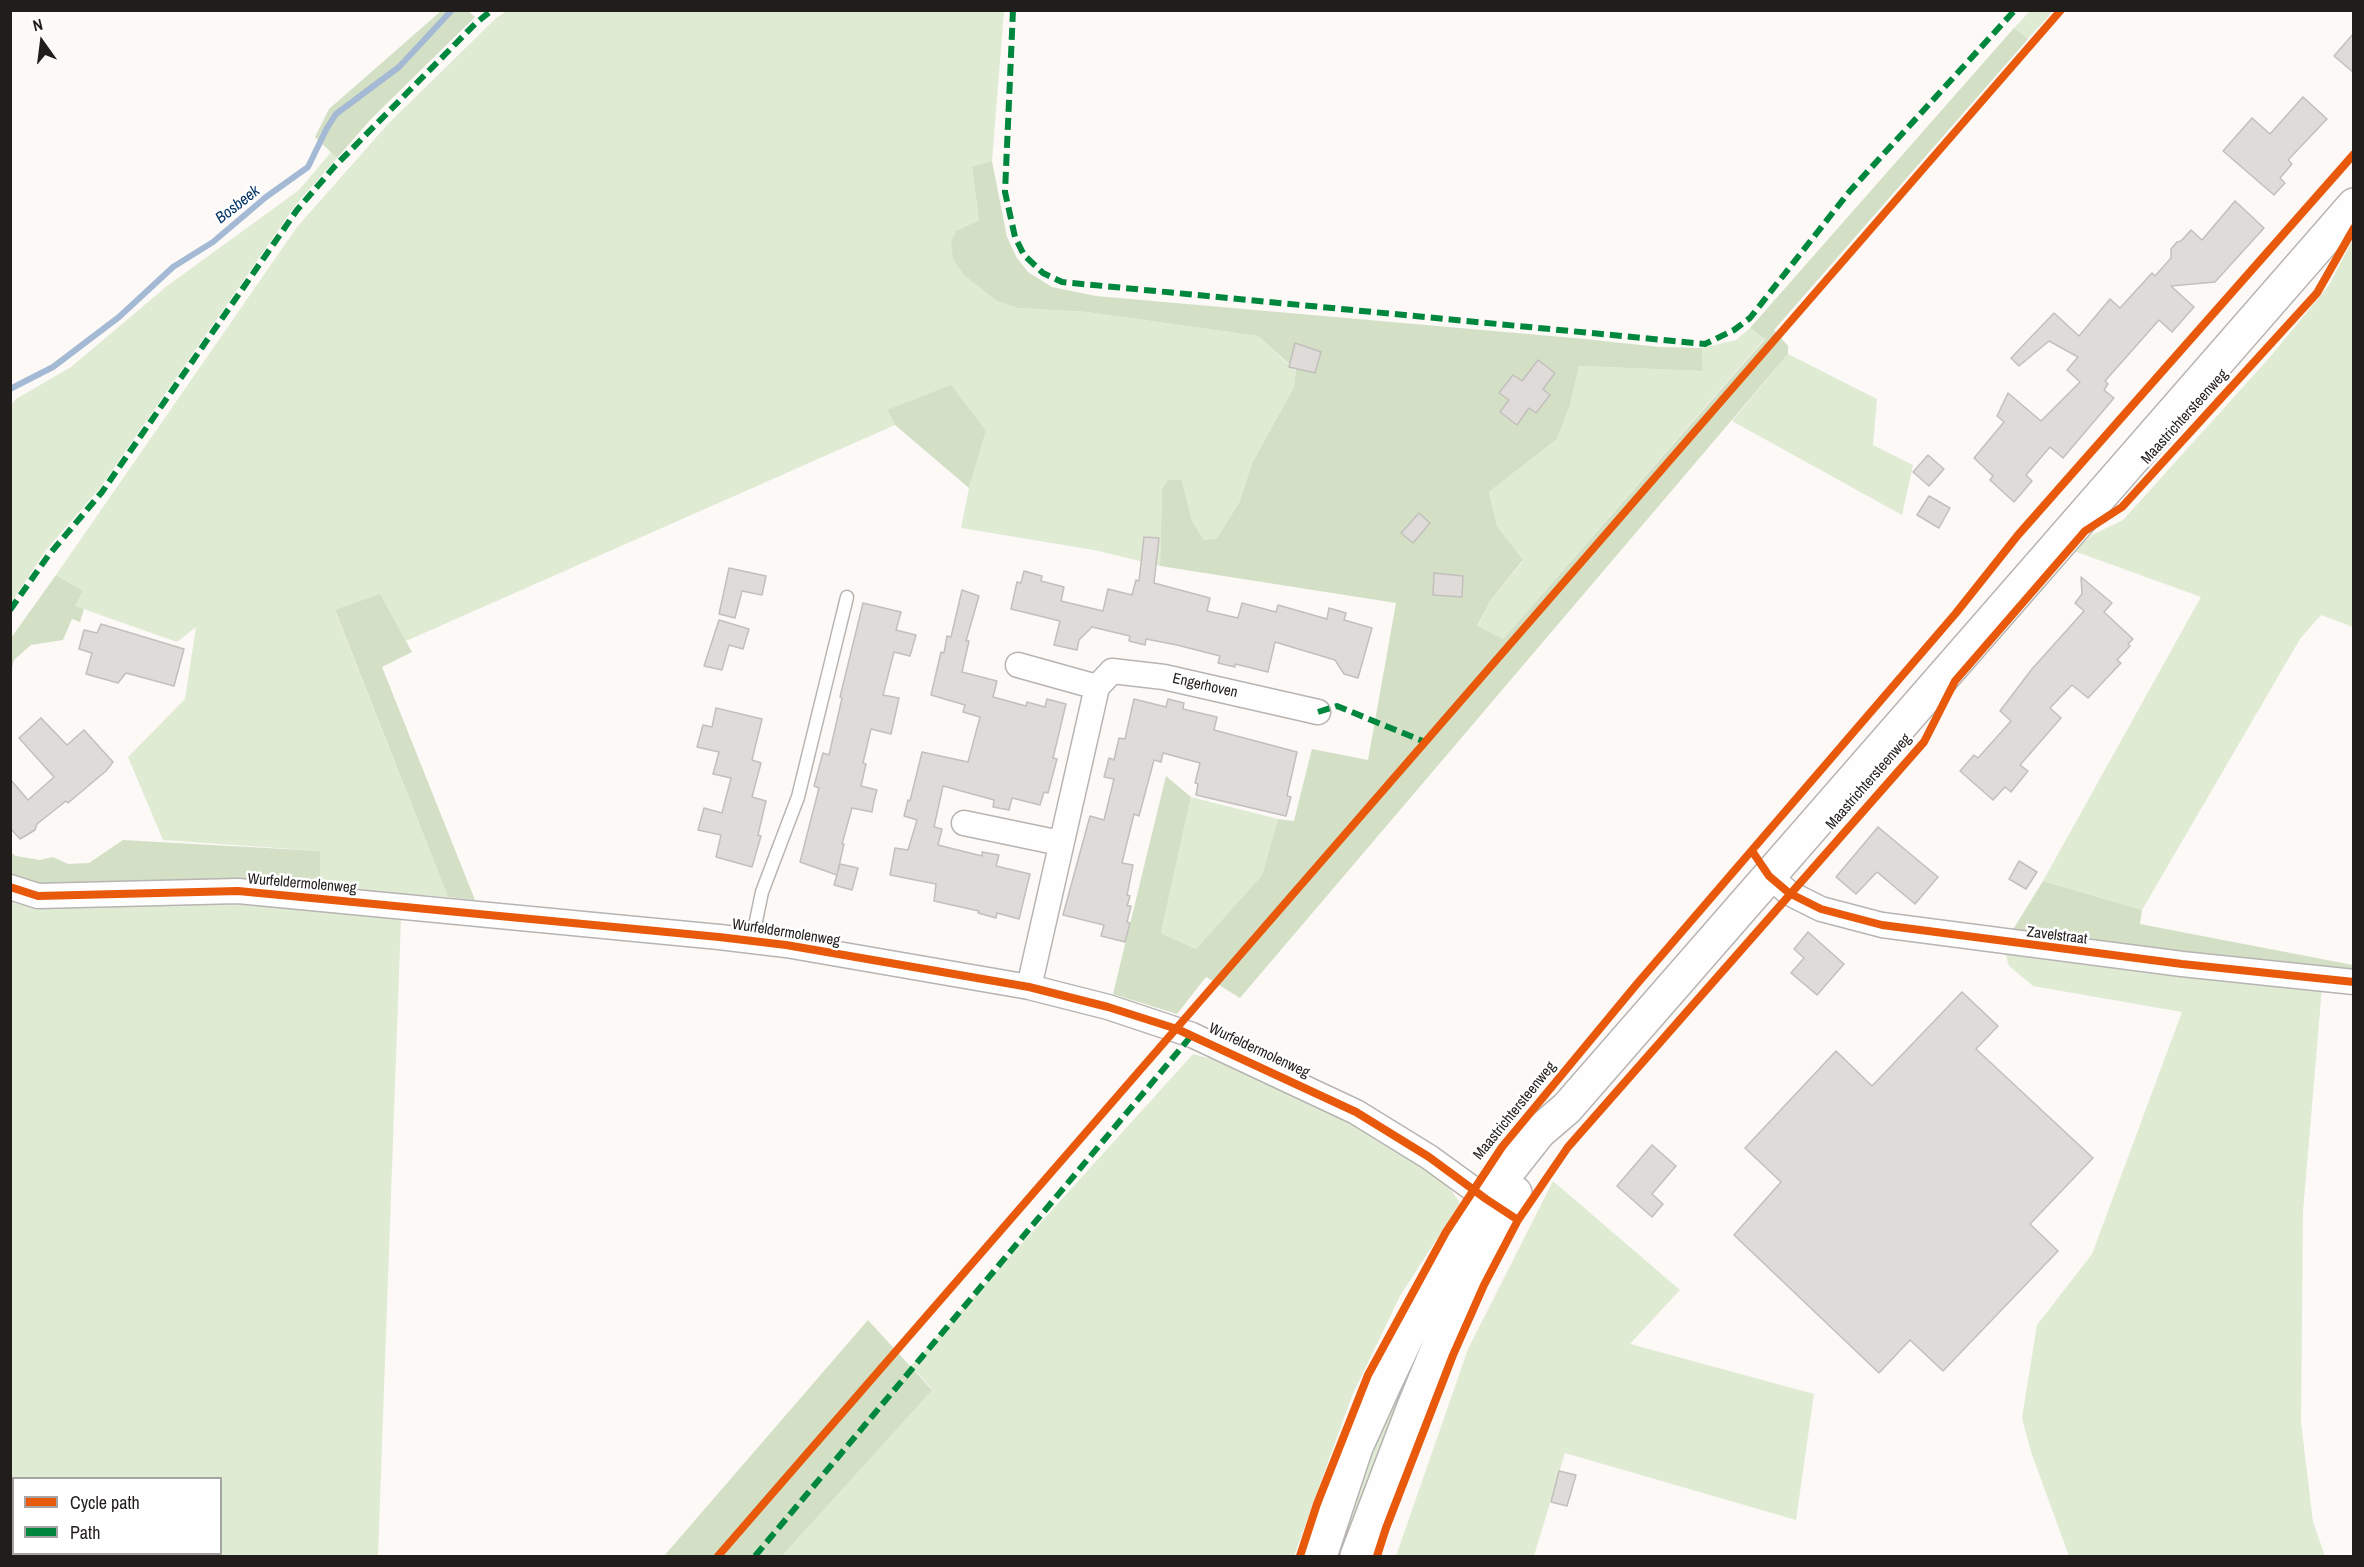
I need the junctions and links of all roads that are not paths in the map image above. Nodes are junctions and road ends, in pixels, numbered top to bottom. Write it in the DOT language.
graph roads {
  1 [pos="2354,205"];
  2 [pos="846,597"];
  3 [pos="1018,665"];
  4 [pos="1097,687"];
  5 [pos="1318,712"];
  6 [pos="964,823"];
  7 [pos="1060,843"];
  8 [pos="1769,876"];
  9 [pos="10,887"];
  10 [pos="752,940"];
  11 [pos="2354,982"];
  12 [pos="1029,987"];
  13 [pos="1495,1205"];
  14 [pos="1411,1328"];
  15 [pos="1441,1340"];
  16 [pos="1320,1557"];
  17 [pos="1357,1557"];
  1 -- 8 [label="main road, Maastrichtersteenweg"];
  2 -- 10 [label="lane"];
  3 -- 4 [label="street"];
  4 -- 5 [label="street, Engerhoven"];
  4 -- 7 [label="street"];
  6 -- 7 [label="street"];
  7 -- 12 [label="street"];
  8 -- 11 [label="street, Zavelstraat"];
  8 -- 13 [label="main road, Maastrichtersteenweg"];
  9 -- 10 [label="street, Wurfeldermolenweg"];
  10 -- 12 [label="street, Wurfeldermolenweg"];
  12 -- 13 [label="street, Wurfeldermolenweg"];
  13 -- 14 [label="main road, Maastrichtersteenweg"];
  13 -- 15 [label="main road, Maastrichtersteenweg"];
  14 -- 15 [label="street"];
  14 -- 16 [label="main road, Maastrichtersteenweg"];
  15 -- 17 [label="main road, Maastrichtersteenweg"];
}
